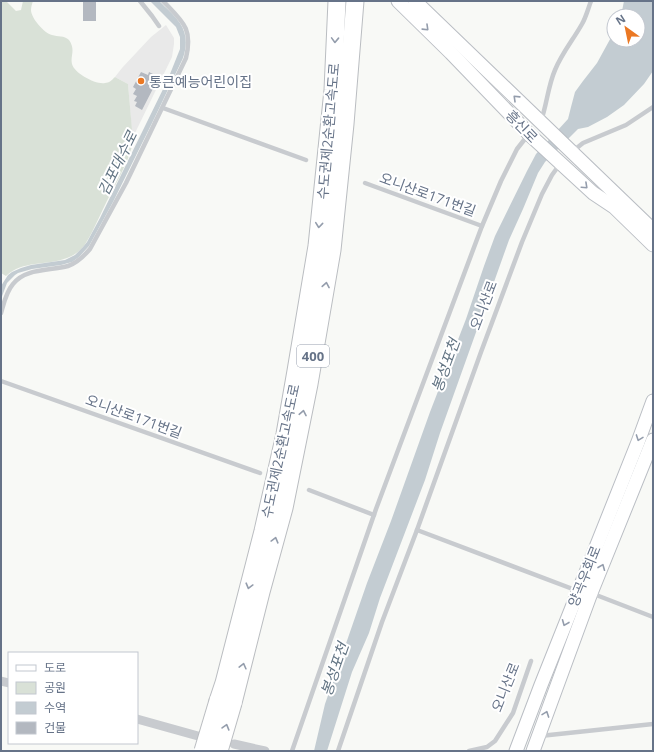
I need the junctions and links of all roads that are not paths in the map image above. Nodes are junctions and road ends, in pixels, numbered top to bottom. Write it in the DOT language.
graph roads {
  1 [pos="140,1"];
  2 [pos="163,1"];
  3 [pos="337,1"];
  4 [pos="355,1"];
  5 [pos="398,1"];
  6 [pos="415,1"];
  7 [pos="591,1"];
  8 [pos="159,26"];
  9 [pos="653,107"];
  10 [pos="163,108"];
  11 [pos="542,124"];
  12 [pos="530,135"];
  13 [pos="569,149"];
  14 [pos="306,160"];
  15 [pos="559,161"];
  16 [pos="366,183"];
  17 [pos="482,226"];
  18 [pos="649,229"];
  19 [pos="653,245"];
  20 [pos="653,250"];
  21 [pos="1,313"];
  22 [pos="1,381"];
  23 [pos="653,401"];
  24 [pos="653,440"];
  25 [pos="260,473"];
  26 [pos="309,490"];
  27 [pos="374,515"];
  28 [pos="417,530"];
  29 [pos="578,590"];
  30 [pos="591,593"];
  31 [pos="653,617"];
  32 [pos="531,661"];
  33 [pos="226,702"];
  34 [pos="138,719"];
  35 [pos="653,724"];
  36 [pos="538,737"];
  37 [pos="200,744"];
  38 [pos="227,747"];
  39 [pos="265,751"];
  40 [pos="292,751"];
  41 [pos="338,751"];
  42 [pos="469,751"];
  43 [pos="516,751"];
  44 [pos="533,751"];
  1 -- 8 [label="lane"];
  2 -- 10 [label="lane"];
  3 -- 33 [label="highway, 수도권제2순환고속도로 / 400, one-way"];
  33 -- 4 [label="highway, 수도권제2순환고속도로 / 400, one-way"];
  5 -- 12 [label="main road, 흥신로, one-way"];
  11 -- 6 [label="main road, 흥신로, one-way"];
  7 -- 11 [label="lane"];
  9 -- 13 [label="lane"];
  10 -- 14 [label="lane"];
  10 -- 21 [label="lane"];
  11 -- 13 [label="main road, 흥신로"];
  12 -- 15 [label="main road, 흥신로"];
  12 -- 17 [label="lane"];
  13 -- 18 [label="main road, 흥신로"];
  15 -- 18 [label="main road, 흥신로, one-way"];
  15 -- 28 [label="lane, 오니산로"];
  16 -- 17 [label="lane, 오니산로171번길"];
  17 -- 27 [label="lane"];
  18 -- 19 [label="main road, 흥신로"];
  18 -- 20 [label="main road"];
  22 -- 25 [label="lane, 오니산로171번길"];
  23 -- 29 [label="main road, 양곡우회로, one-way"];
  30 -- 24 [label="main road, 양곡우회로, one-way"];
  26 -- 27 [label="lane"];
  27 -- 40 [label="lane"];
  28 -- 29 [label="lane"];
  28 -- 41 [label="lane, 오니산로"];
  29 -- 43 [label="main road, 양곡우회로, one-way"];
  30 -- 31 [label="lane"];
  36 -- 30 [label="main road, 양곡우회로, one-way"];
  32 -- 42 [label="lane, 오니산로"];
  33 -- 37 [label="highway, 수도권제2순환고속도로 / 400, bridge"];
  38 -- 33 [label="highway, 수도권제2순환고속도로 / 400, one-way, bridge"];
  34 -- 37 [label="street"];
  35 -- 36 [label="lane"];
  36 -- 44 [label="main road, 양곡우회로"];
  38 -- 39 [label="street"];
}
